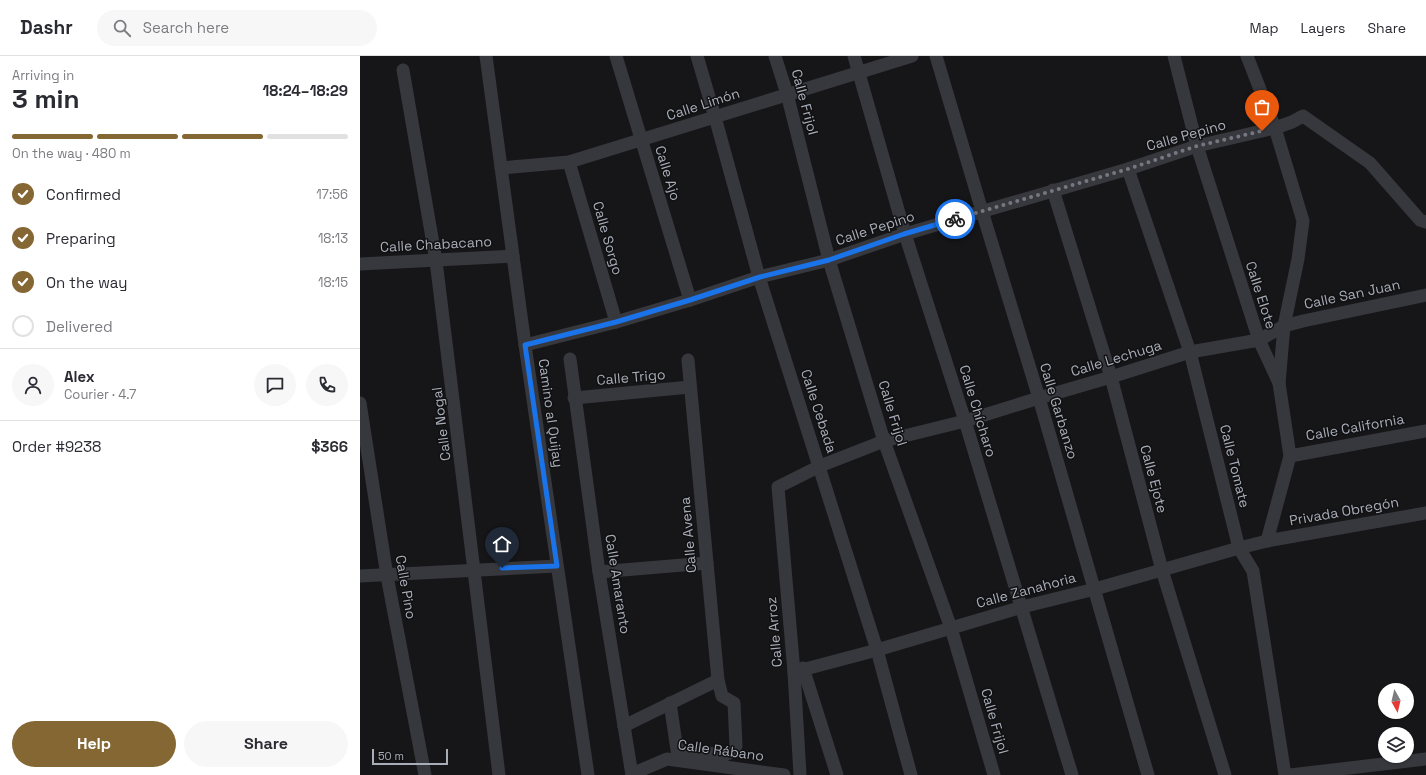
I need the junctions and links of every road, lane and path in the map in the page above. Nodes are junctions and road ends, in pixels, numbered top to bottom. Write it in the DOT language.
graph roads {
  1 [pos="486,56"];
  2 [pos="616,56"];
  3 [pos="696,56"];
  4 [pos="776,56"];
  5 [pos="854,56"];
  6 [pos="912,56"];
  7 [pos="936,56"];
  8 [pos="1247,56"];
  9 [pos="1174,57"];
  10 [pos="403,70"];
  11 [pos="859,73"];
  12 [pos="787,94"];
  13 [pos="715,117"];
  14 [pos="1275,128"];
  15 [pos="641,140"];
  16 [pos="1197,146"];
  17 [pos="569,162"];
  18 [pos="501,168"];
  19 [pos="1128,169"];
  20 [pos="1053,190"];
  21 [pos="982,211"];
  22 [pos="1426,222"];
  23 [pos="904,234"];
  24 [pos="513,256"];
  25 [pos="829,260"];
  26 [pos="436,261"];
  27 [pos="360,264"];
  28 [pos="760,277"];
  29 [pos="1426,295"];
  30 [pos="690,300"];
  31 [pos="616,322"];
  32 [pos="1284,326"];
  33 [pos="1259,340"];
  34 [pos="525,345"];
  35 [pos="1190,352"];
  36 [pos="570,359"];
  37 [pos="688,360"];
  38 [pos="1111,377"];
  39 [pos="1279,383"];
  40 [pos="690,387"];
  41 [pos="574,398"];
  42 [pos="1039,398"];
  43 [pos="360,403"];
  44 [pos="965,421"];
  45 [pos="1426,431"];
  46 [pos="884,440"];
  47 [pos="1290,456"];
  48 [pos="820,466"];
  49 [pos="778,487"];
  50 [pos="1426,513"];
  51 [pos="1267,541"];
  52 [pos="1239,548"];
  53 [pos="707,562"];
  54 [pos="557,566"];
  55 [pos="474,570"];
  56 [pos="1162,570"];
  57 [pos="599,572"];
  58 [pos="360,576"];
  59 [pos="387,576"];
  60 [pos="1095,589"];
  61 [pos="1022,607"];
  62 [pos="951,628"];
  63 [pos="877,650"];
  64 [pos="798,670"];
  65 [pos="718,680"];
  66 [pos="670,703"];
  67 [pos="624,726"];
  68 [pos="1426,759"];
  69 [pos="632,774"];
  70 [pos="424,775"];
  71 [pos="500,775"];
  72 [pos="588,775"];
  73 [pos="784,775"];
  74 [pos="800,775"];
  75 [pos="837,775"];
  76 [pos="911,775"];
  77 [pos="994,775"];
  78 [pos="1072,775"];
  79 [pos="1148,775"];
  80 [pos="1225,775"];
  81 [pos="1285,775"];
  82 [pos="1290,775"];
  1 -- 18 [label="street, Camino al Quijay"];
  2 -- 15 [label="street, Calle Ajo"];
  3 -- 13 [label="street, Calle Cebada"];
  4 -- 12 [label="street, Calle Frijol"];
  5 -- 11 [label="street, Calle Chícharo"];
  6 -- 11 [label="street, Calle Limón"];
  7 -- 21 [label="street, Calle Garbanzo"];
  8 -- 14 [label="street"];
  9 -- 16 [label="street, Calle Elote"];
  10 -- 26 [label="street, Calle Nogal"];
  11 -- 12 [label="street, Calle Limón"];
  11 -- 23 [label="street, Calle Chícharo"];
  12 -- 13 [label="street, Calle Limón"];
  12 -- 25 [label="street, Calle Frijol"];
  13 -- 15 [label="street, Calle Limón"];
  13 -- 28 [label="street, Calle Cebada"];
  14 -- 16 [label="street, Calle Pepino"];
  14 -- 22 [label="street, Calle Pepino"];
  14 -- 32 [label="street"];
  15 -- 17 [label="street, Calle Limón"];
  15 -- 30 [label="street, Calle Ajo"];
  16 -- 19 [label="street, Calle Pepino"];
  16 -- 33 [label="street, Calle Elote"];
  17 -- 18 [label="street, Calle Limón"];
  17 -- 31 [label="street, Calle Sorgo"];
  18 -- 24 [label="street, Camino al Quijay"];
  19 -- 20 [label="street, Calle Pepino"];
  19 -- 35 [label="street, Calle Tomate"];
  20 -- 21 [label="street, Calle Pepino"];
  20 -- 38 [label="street, Calle Ejote"];
  21 -- 23 [label="street, Calle Pepino"];
  21 -- 42 [label="street, Calle Garbanzo"];
  23 -- 25 [label="street, Calle Pepino"];
  23 -- 44 [label="street, Calle Chícharo"];
  24 -- 26 [label="street, Calle Chabacano"];
  24 -- 34 [label="street, Camino al Quijay"];
  25 -- 28 [label="street, Calle Pepino"];
  25 -- 46 [label="street, Calle Frijol"];
  26 -- 27 [label="street, Calle Chabacano"];
  26 -- 55 [label="street, Calle Nogal"];
  28 -- 30 [label="street, Calle Pepino"];
  28 -- 48 [label="street, Calle Cebada"];
  29 -- 32 [label="street, Calle San Juan"];
  30 -- 31 [label="street, Calle Pepino"];
  31 -- 34 [label="street, Calle Pepino"];
  32 -- 33 [label="street, Calle Lechuga"];
  32 -- 39 [label="street"];
  33 -- 35 [label="street, Calle Lechuga"];
  33 -- 39 [label="street, Calle Elote"];
  34 -- 54 [label="street, Camino al Quijay"];
  35 -- 38 [label="street, Calle Lechuga"];
  35 -- 52 [label="street, Calle Tomate"];
  36 -- 41 [label="street, Calle Amaranto"];
  37 -- 40 [label="street, Calle Avena"];
  38 -- 42 [label="street, Calle Lechuga"];
  38 -- 56 [label="street, Calle Ejote"];
  39 -- 47 [label="street, Calle Elote"];
  40 -- 41 [label="street, Calle Trigo"];
  40 -- 53 [label="street, Calle Avena"];
  41 -- 57 [label="street, Calle Amaranto"];
  42 -- 44 [label="street, Calle Lechuga"];
  42 -- 60 [label="street, Calle Garbanzo"];
  43 -- 59 [label="street, Calle Pino"];
  44 -- 46 [label="street, Calle Lechuga"];
  44 -- 61 [label="street, Calle Chícharo"];
  45 -- 47 [label="street, Calle California"];
  46 -- 48 [label="street, Calle Lechuga"];
  46 -- 62 [label="street, Calle Frijol"];
  47 -- 51 [label="street, Calle Elote"];
  48 -- 49 [label="street, Calle Lechuga"];
  48 -- 63 [label="street, Calle Cebada"];
  49 -- 64 [label="street, Calle Arroz"];
  50 -- 51 [label="street, Privada Obregón"];
  51 -- 52 [label="street, Calle Zanahoria"];
  52 -- 56 [label="street, Calle Zanahoria"];
  52 -- 81 [label="street, Calle Tomate"];
  53 -- 57 [label="street"];
  53 -- 65 [label="street, Calle Avena"];
  54 -- 55 [label="street"];
  54 -- 72 [label="street, Camino al Quijay"];
  55 -- 59 [label="street"];
  55 -- 71 [label="street, Calle Nogal"];
  56 -- 60 [label="street, Calle Zanahoria"];
  56 -- 80 [label="street, Calle Ejote"];
  57 -- 67 [label="street, Calle Amaranto"];
  58 -- 59 [label="street"];
  59 -- 70 [label="street, Calle Pino"];
  60 -- 61 [label="street, Calle Zanahoria"];
  60 -- 79 [label="street, Calle Garbanzo"];
  61 -- 62 [label="street, Calle Zanahoria"];
  61 -- 78 [label="street, Calle Chícharo"];
  62 -- 63 [label="street, Calle Zanahoria"];
  62 -- 77 [label="street, Calle Frijol"];
  63 -- 64 [label="street, Calle Zanahoria"];
  63 -- 76 [label="street, Calle Cebada"];
  64 -- 74 [label="street, Calle Arroz"];
  64 -- 75 [label="street, Calle Arroz"];
  65 -- 66 [label="street"];
  65 -- 66 [label="street, Calle Avena"];
  66 -- 67 [label="street"];
  67 -- 69 [label="street, Calle Amaranto"];
  68 -- 82 [label="street"];
  69 -- 73 [label="street, Calle Rábano"];
}
